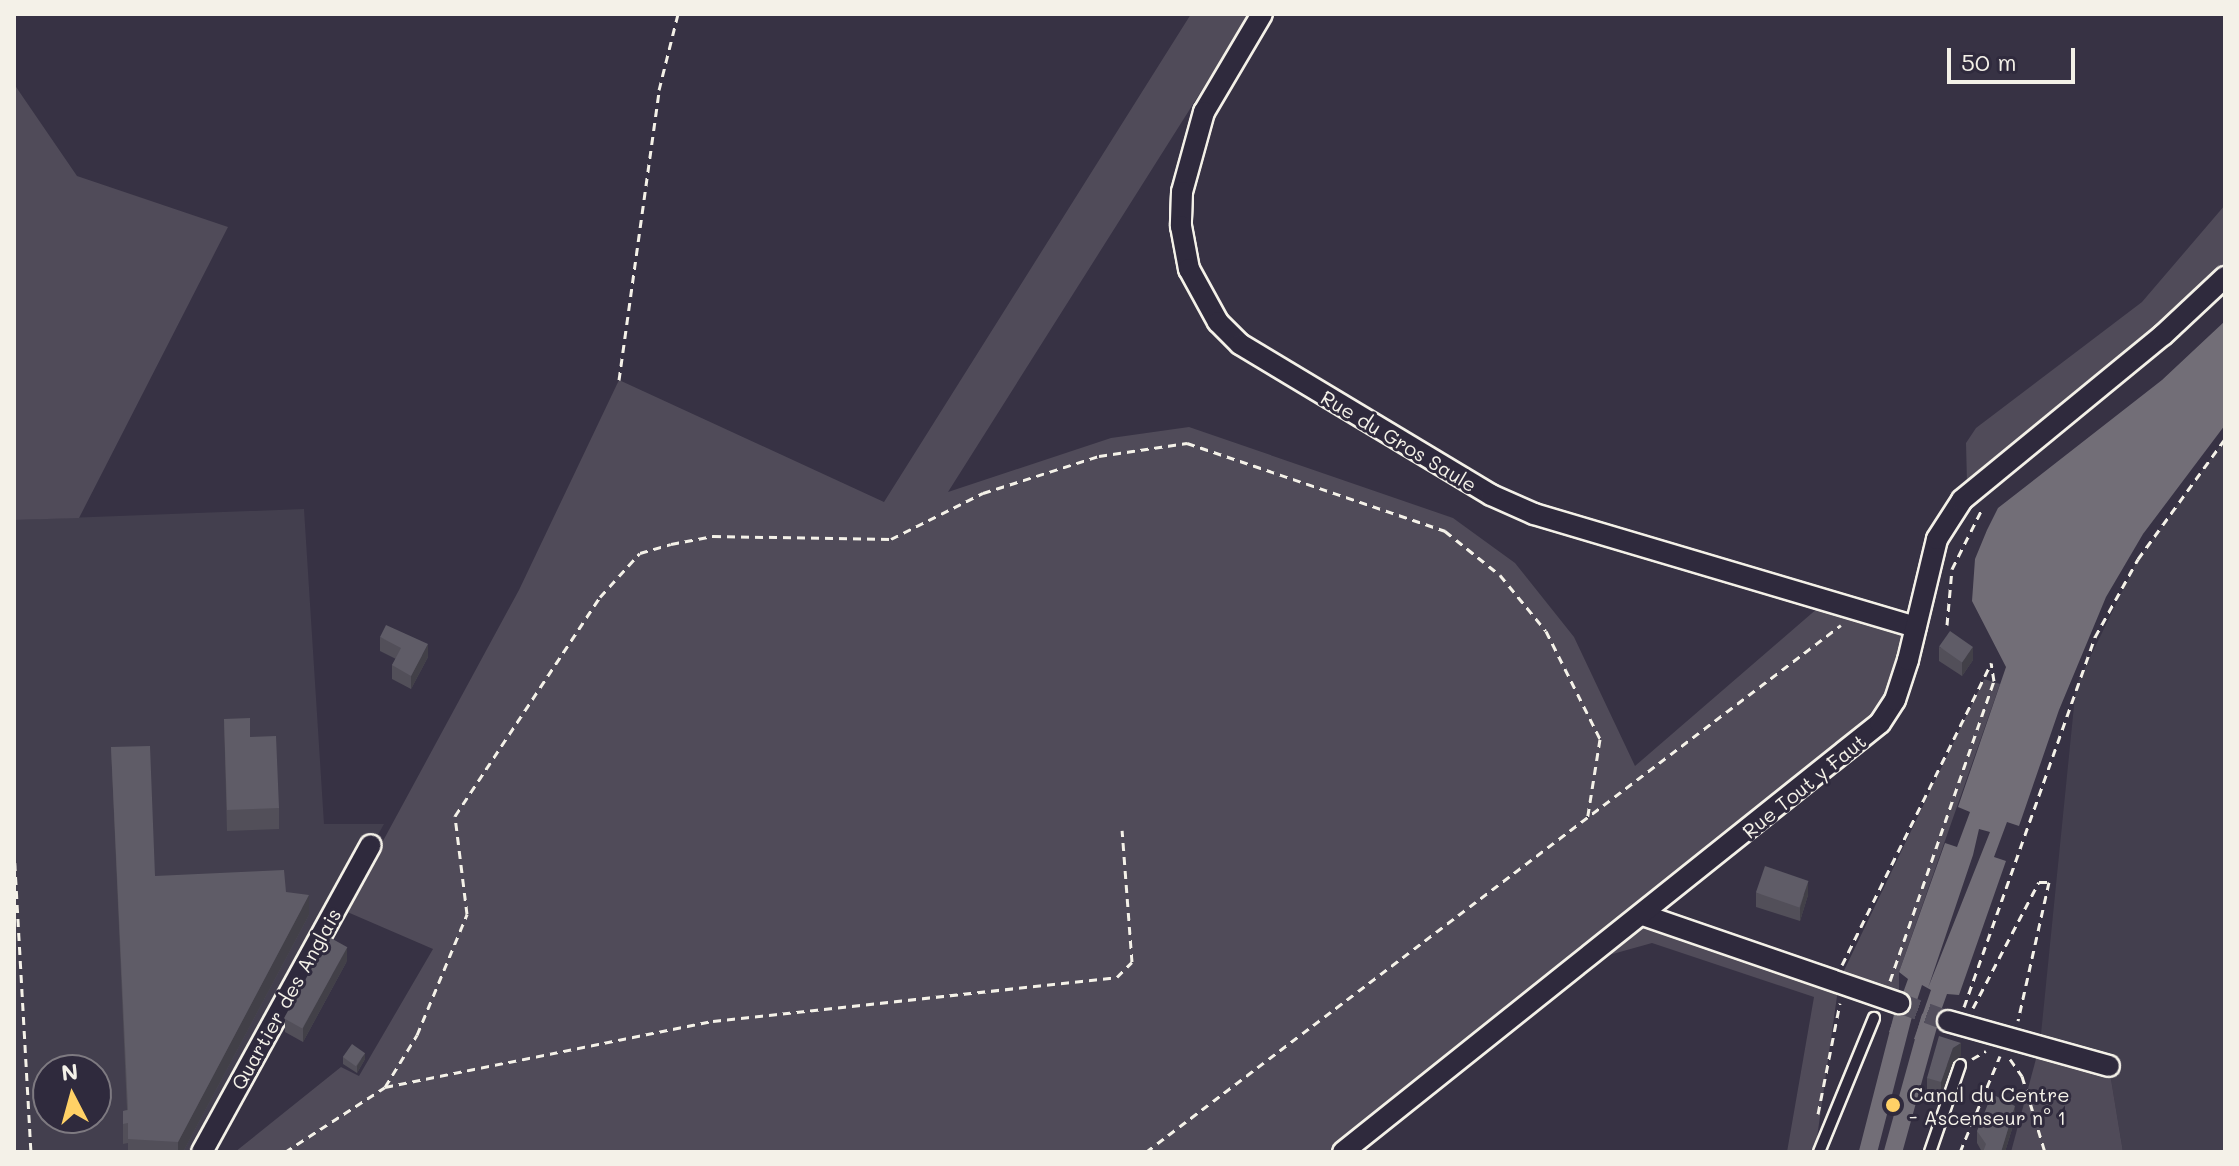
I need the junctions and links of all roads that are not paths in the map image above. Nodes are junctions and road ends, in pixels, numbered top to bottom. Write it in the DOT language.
graph roads {
  1 [pos="1262,14"];
  2 [pos="2225,277"];
  3 [pos="1916,627"];
  4 [pos="371,845"];
  5 [pos="1643,915"];
  6 [pos="1893,995"];
  7 [pos="1874,1018"];
  8 [pos="1948,1021"];
  9 [pos="1960,1065"];
  10 [pos="2109,1066"];
  11 [pos="202,1152"];
  12 [pos="1343,1152"];
  13 [pos="1819,1152"];
  14 [pos="1930,1152"];
  1 -- 3 [label="street, Rue du Gros Saule"];
  2 -- 3 [label="street, Rue Tout y Faut"];
  3 -- 5 [label="street, Rue Tout y Faut"];
  4 -- 11 [label="street, Quartier des Anglais"];
  5 -- 6 [label="street"];
  5 -- 12 [label="street, Rue Tout y Faut"];
  7 -- 13 [label="lane"];
  8 -- 10 [label="street"];
  9 -- 14 [label="lane"];
}
